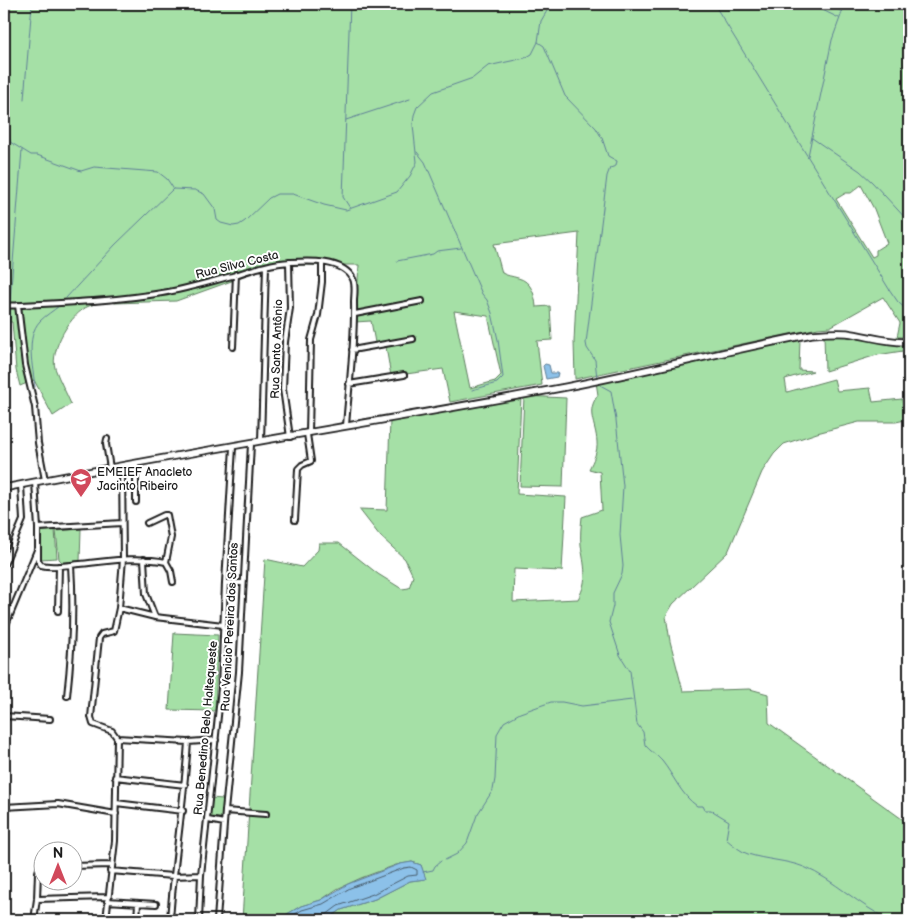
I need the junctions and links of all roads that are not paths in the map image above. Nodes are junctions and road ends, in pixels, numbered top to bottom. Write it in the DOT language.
graph roads {
  1 [pos="289,262"];
  2 [pos="322,263"];
  3 [pos="266,266"];
  4 [pos="236,274"];
  5 [pos="422,301"];
  6 [pos="18,305"];
  7 [pos="4,306"];
  8 [pos="354,314"];
  9 [pos="413,339"];
  10 [pos="909,342"];
  11 [pos="233,347"];
  12 [pos="352,350"];
  13 [pos="404,375"];
  14 [pos="349,384"];
  15 [pos="346,426"];
  16 [pos="308,433"];
  17 [pos="290,437"];
  18 [pos="107,439"];
  19 [pos="261,442"];
  20 [pos="251,444"];
  21 [pos="233,447"];
  22 [pos="136,463"];
  23 [pos="122,466"];
  24 [pos="110,468"];
  25 [pos="45,480"];
  26 [pos="35,482"];
  27 [pos="21,485"];
  28 [pos="4,488"];
  29 [pos="136,502"];
  30 [pos="295,520"];
  31 [pos="122,523"];
  32 [pos="147,523"];
  33 [pos="38,528"];
  34 [pos="38,548"];
  35 [pos="123,559"];
  36 [pos="144,559"];
  37 [pos="166,562"];
  38 [pos="4,565"];
  39 [pos="71,565"];
  40 [pos="58,566"];
  41 [pos="173,582"];
  42 [pos="225,583"];
  43 [pos="243,583"];
  44 [pos="119,608"];
  45 [pos="58,611"];
  46 [pos="155,616"];
  47 [pos="5,623"];
  48 [pos="223,625"];
  49 [pos="4,634"];
  50 [pos="67,696"];
  51 [pos="4,716"];
  52 [pos="50,719"];
  53 [pos="117,738"];
  54 [pos="216,740"];
  55 [pos="188,742"];
  56 [pos="115,777"];
  57 [pos="185,785"];
  58 [pos="116,803"];
  59 [pos="4,807"];
  60 [pos="183,811"];
  61 [pos="225,811"];
  62 [pos="116,814"];
  63 [pos="266,814"];
  64 [pos="208,820"];
  65 [pos="224,823"];
  66 [pos="111,865"];
  67 [pos="82,866"];
  68 [pos="110,871"];
  69 [pos="201,875"];
  70 [pos="173,876"];
  71 [pos="37,892"];
  72 [pos="37,899"];
  73 [pos="107,899"];
  74 [pos="138,903"];
  75 [pos="156,904"];
  76 [pos="34,920"];
  77 [pos="106,920"];
  78 [pos="137,920"];
  79 [pos="170,920"];
  80 [pos="199,920"];
  81 [pos="217,920"];
  1 -- 2 [label="street, Rua Silva Costa"];
  1 -- 3 [label="street, Rua Silva Costa"];
  1 -- 17 [label="street, Rua Santo Antônio"];
  2 -- 8 [label="street, Rua Silva Costa"];
  2 -- 16 [label="street"];
  3 -- 4 [label="street, Rua Silva Costa"];
  3 -- 19 [label="street"];
  4 -- 6 [label="street, Rua Silva Costa"];
  4 -- 11 [label="street"];
  5 -- 8 [label="street"];
  6 -- 7 [label="street, Rua Silva Costa"];
  6 -- 25 [label="street"];
  8 -- 12 [label="street, Rua Silva Costa"];
  9 -- 12 [label="street"];
  10 -- 15 [label="main road"];
  12 -- 14 [label="street, Rua Silva Costa"];
  13 -- 14 [label="street"];
  14 -- 15 [label="street, Rua Silva Costa"];
  15 -- 16 [label="main road"];
  16 -- 17 [label="main road"];
  16 -- 30 [label="street"];
  17 -- 19 [label="main road"];
  18 -- 24 [label="street"];
  19 -- 20 [label="main road"];
  20 -- 21 [label="main road"];
  20 -- 43 [label="street, Rua Venicio Pereira dos Santos"];
  21 -- 22 [label="main road"];
  21 -- 42 [label="street, Rua Benedino Belo Haltequeste"];
  22 -- 23 [label="main road"];
  22 -- 29 [label="street"];
  23 -- 24 [label="main road"];
  23 -- 31 [label="street"];
  24 -- 25 [label="main road"];
  25 -- 26 [label="main road"];
  26 -- 27 [label="main road"];
  26 -- 33 [label="street"];
  27 -- 28 [label="main road"];
  27 -- 38 [label="street"];
  31 -- 33 [label="street"];
  31 -- 35 [label="street"];
  32 -- 37 [label="street"];
  33 -- 34 [label="street"];
  34 -- 40 [label="street"];
  34 -- 47 [label="street"];
  35 -- 36 [label="street"];
  35 -- 39 [label="street"];
  35 -- 44 [label="street"];
  36 -- 37 [label="street"];
  36 -- 46 [label="street"];
  37 -- 41 [label="street"];
  39 -- 40 [label="street"];
  39 -- 50 [label="street"];
  40 -- 45 [label="street"];
  42 -- 43 [label="street"];
  42 -- 48 [label="street, Rua Benedino Belo Haltequeste"];
  43 -- 61 [label="street, Rua Venicio Pereira dos Santos"];
  44 -- 46 [label="street"];
  44 -- 53 [label="street"];
  46 -- 48 [label="street"];
  47 -- 49 [label="street"];
  48 -- 54 [label="street, Rua Benedino Belo Haltequeste"];
  51 -- 52 [label="street"];
  53 -- 55 [label="street"];
  53 -- 56 [label="street"];
  54 -- 55 [label="street"];
  54 -- 64 [label="street, Rua Benedino Belo Haltequeste"];
  55 -- 57 [label="street, Rua Benedino Belo Haltequeste"];
  56 -- 57 [label="street"];
  56 -- 58 [label="street"];
  57 -- 60 [label="street, Rua Benedino Belo Haltequeste"];
  58 -- 60 [label="street"];
  58 -- 62 [label="street"];
  59 -- 62 [label="street"];
  60 -- 70 [label="street, Rua Benedino Belo Haltequeste"];
  61 -- 63 [label="street"];
  61 -- 65 [label="street, Rua Venicio Pereira dos Santos"];
  62 -- 66 [label="street"];
  64 -- 65 [label="street"];
  64 -- 69 [label="street, Rua Benedino Belo Haltequeste"];
  65 -- 81 [label="street, Rua Venicio Pereira dos Santos"];
  66 -- 67 [label="street"];
  66 -- 68 [label="street"];
  68 -- 70 [label="street"];
  68 -- 73 [label="street"];
  69 -- 70 [label="street"];
  69 -- 80 [label="street, Rua Benedino Belo Haltequeste"];
  70 -- 79 [label="street, Rua Benedino Belo Haltequeste"];
  71 -- 72 [label="street"];
  72 -- 73 [label="street"];
  72 -- 76 [label="street"];
  73 -- 74 [label="street"];
  73 -- 77 [label="street"];
  74 -- 75 [label="street"];
  74 -- 78 [label="street"];
}
